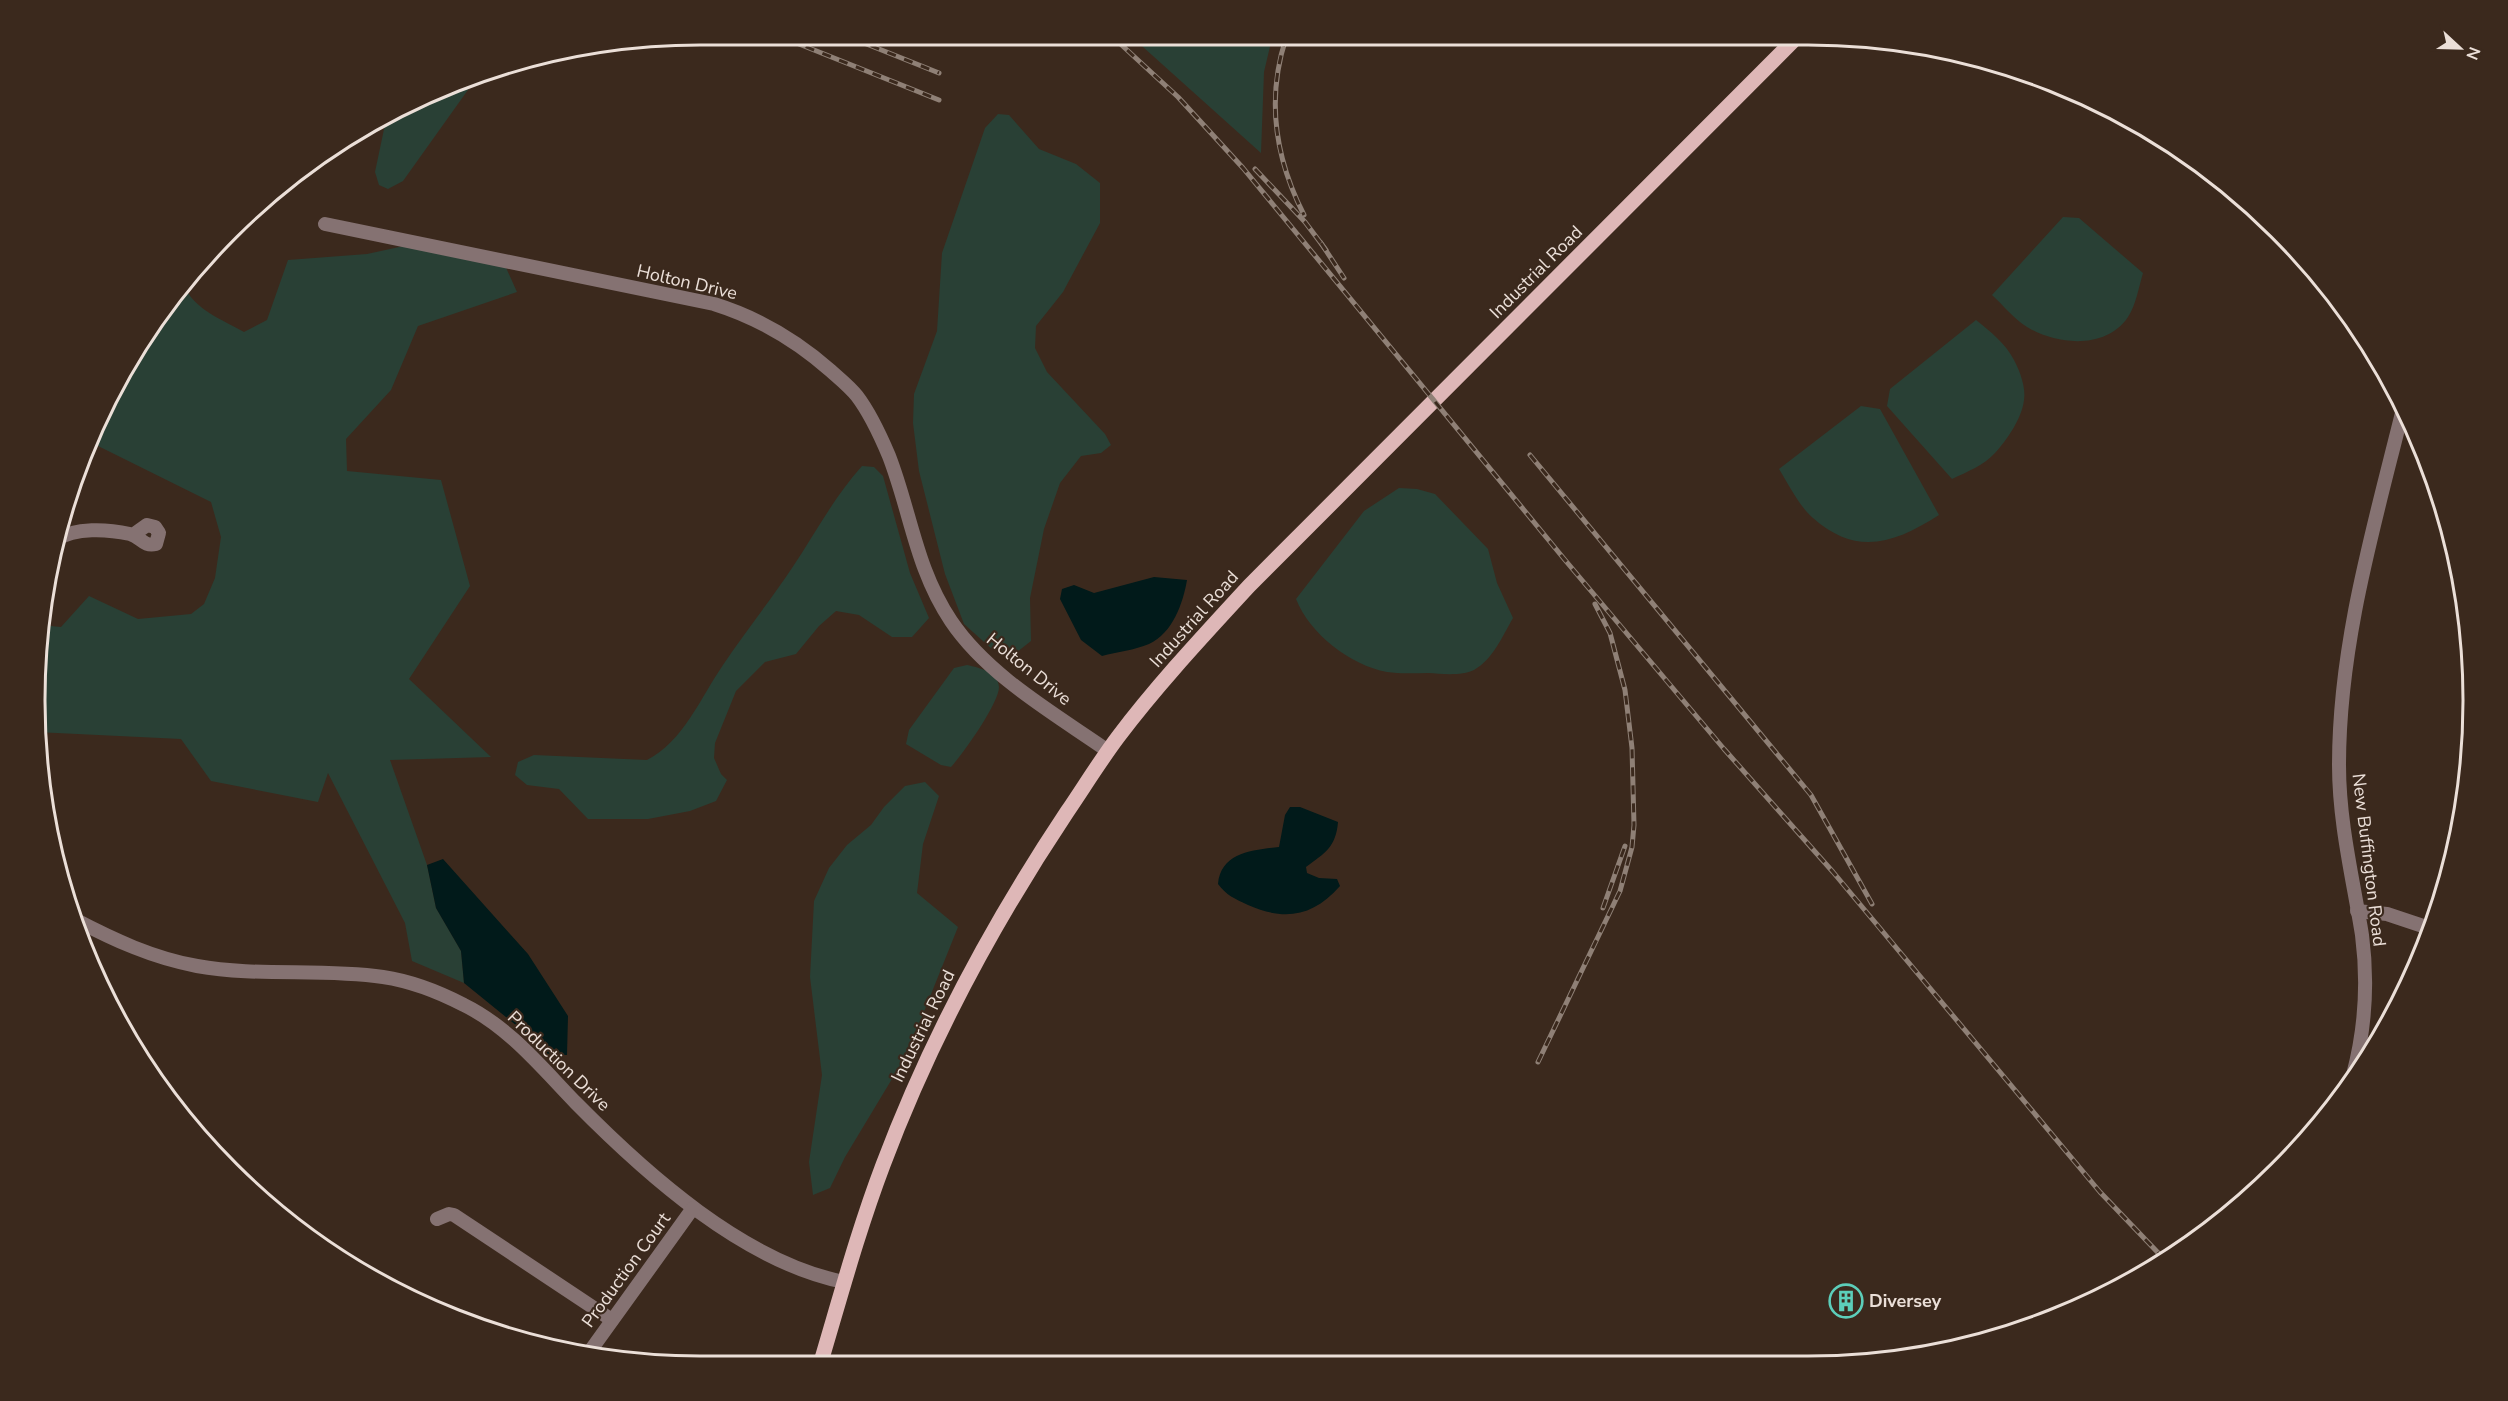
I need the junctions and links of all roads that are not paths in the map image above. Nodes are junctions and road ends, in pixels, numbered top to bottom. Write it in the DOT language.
graph roads {
  1 [pos="1789,45"];
  2 [pos="326,224"];
  3 [pos="2400,422"];
  4 [pos="133,535"];
  5 [pos="66,536"];
  6 [pos="1108,751"];
  7 [pos="2357,911"];
  8 [pos="85,924"];
  9 [pos="2422,926"];
  10 [pos="2356,1060"];
  11 [pos="693,1208"];
  12 [pos="437,1219"];
  13 [pos="844,1282"];
  14 [pos="612,1320"];
  15 [pos="593,1346"];
  16 [pos="823,1356"];
  1 -- 6 [label="main road, Industrial Road"];
  2 -- 6 [label="street, Holton Drive"];
  3 -- 7 [label="street, New Buffington Road"];
  4 -- 5 [label="street"];
  6 -- 13 [label="main road, Industrial Road"];
  7 -- 9 [label="street"];
  7 -- 10 [label="street, New Buffington Road"];
  8 -- 11 [label="street, Production Drive"];
  11 -- 13 [label="street, Production Drive"];
  11 -- 14 [label="street, Production Court"];
  12 -- 14 [label="street"];
  13 -- 16 [label="main road, Industrial Road"];
  14 -- 15 [label="street, Production Court"];
}
